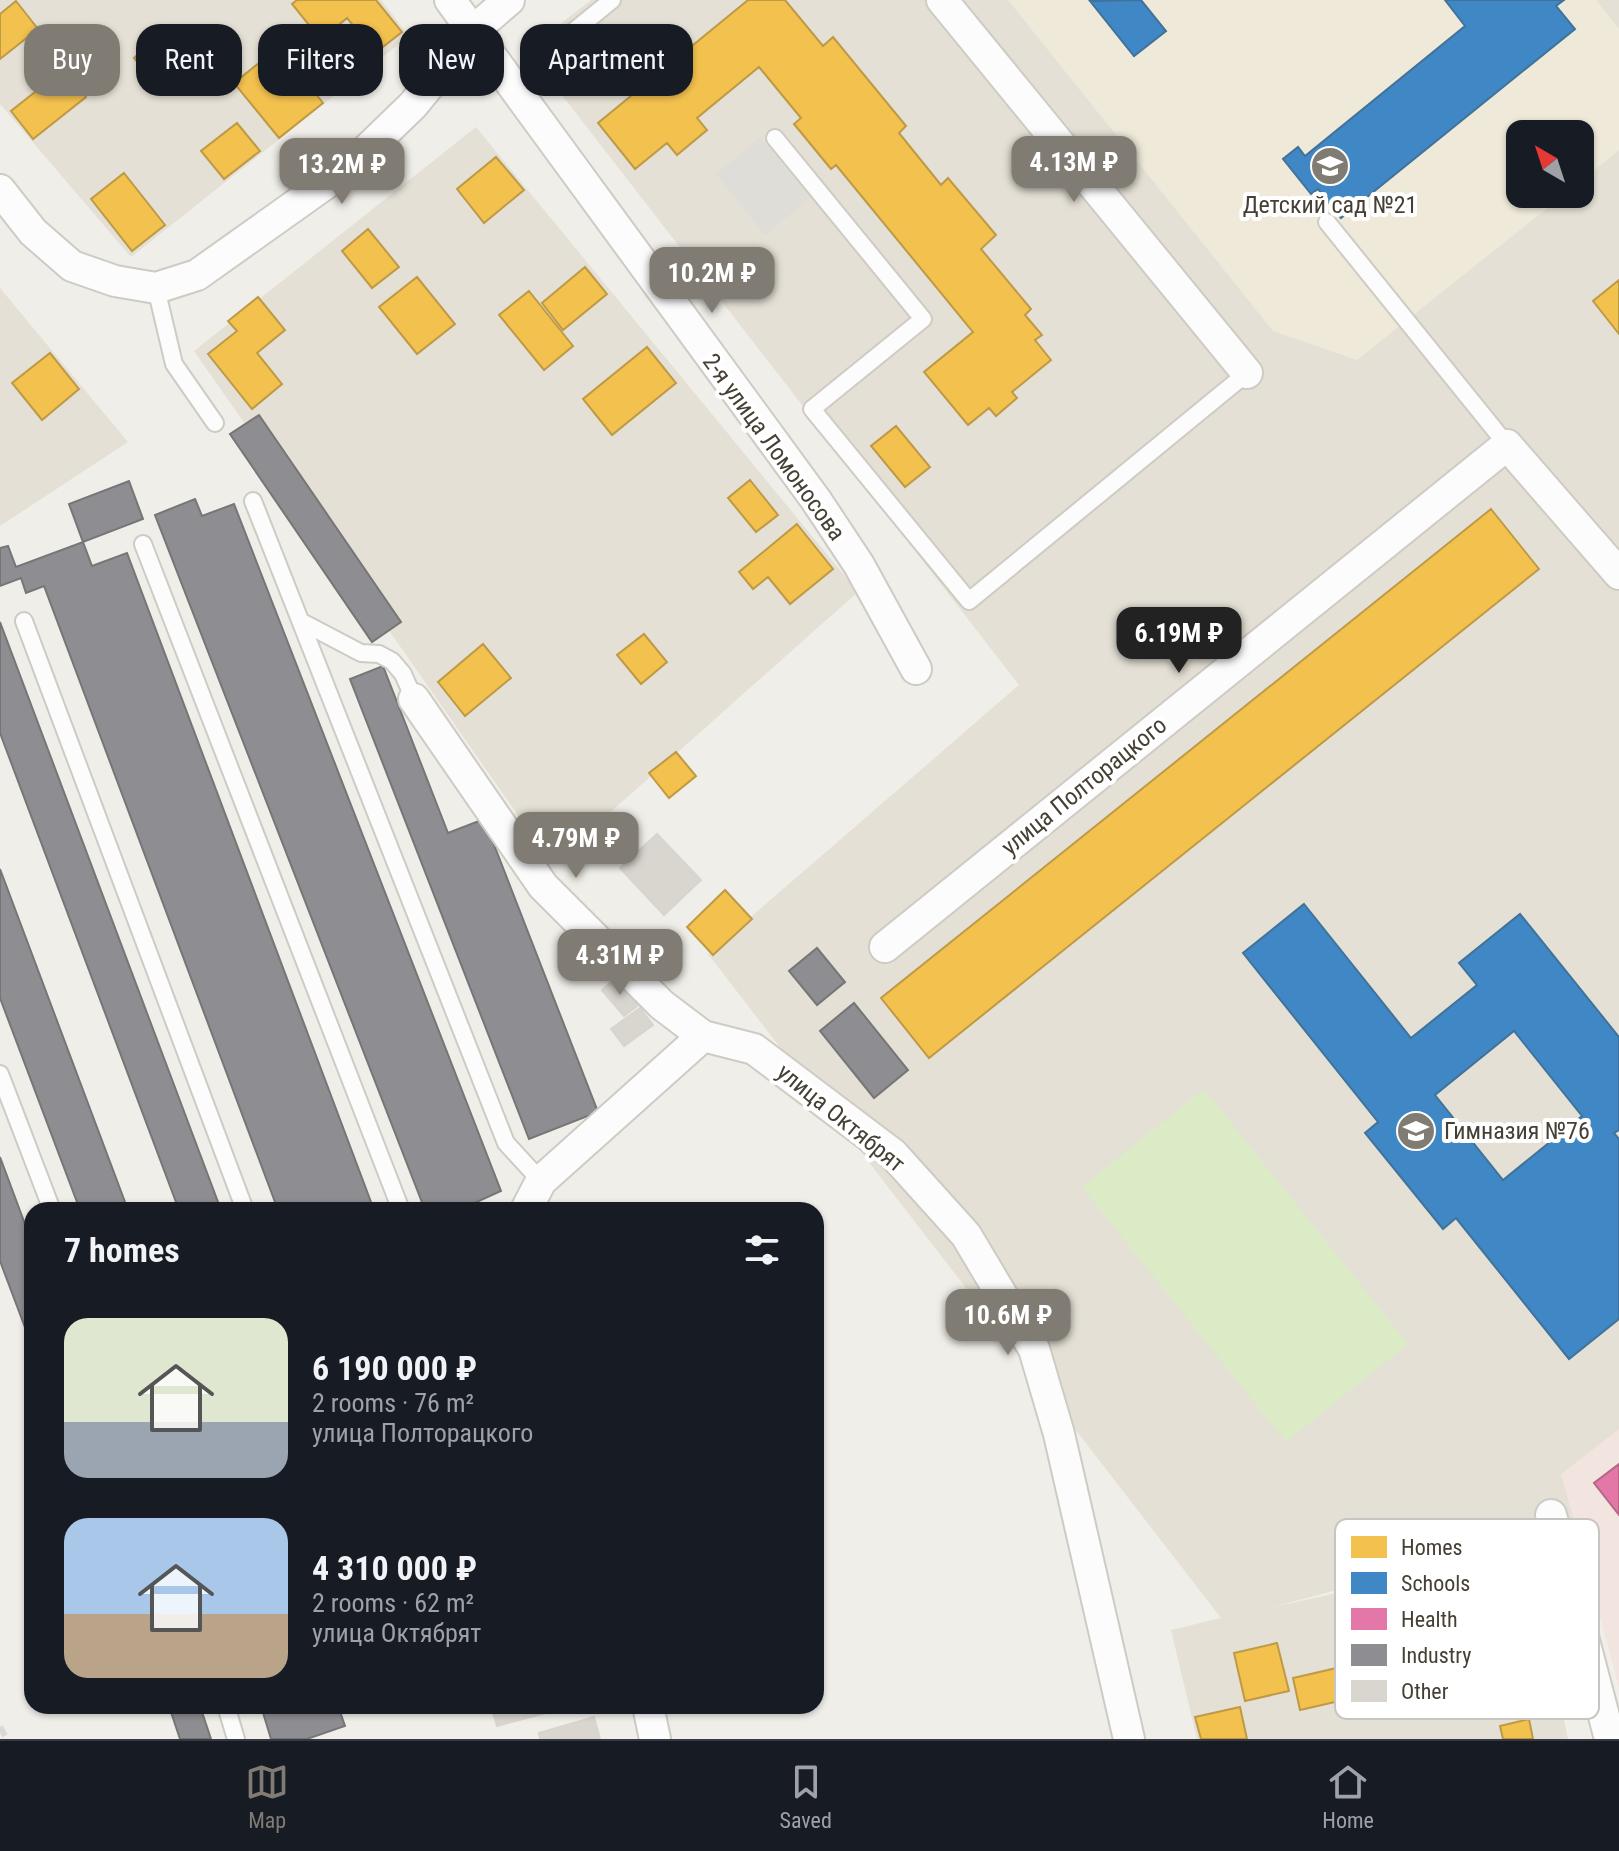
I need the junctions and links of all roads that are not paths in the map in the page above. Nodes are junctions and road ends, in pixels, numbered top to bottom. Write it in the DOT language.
graph roads {
  1 [pos="450,0"];
  2 [pos="509,0"];
  3 [pos="612,0"];
  4 [pos="942,0"];
  5 [pos="469,24"];
  6 [pos="481,24"];
  7 [pos="583,24"];
  8 [pos="504,71"];
  9 [pos="420,96"];
  10 [pos="775,138"];
  11 [pos="0,190"];
  12 [pos="1327,222"];
  13 [pos="156,288"];
  14 [pos="1247,373"];
  15 [pos="215,423"];
  16 [pos="1507,445"];
  17 [pos="253,501"];
  18 [pos="143,544"];
  19 [pos="1619,574"];
  20 [pos="24,621"];
  21 [pos="302,622"];
  22 [pos="916,669"];
  23 [pos="414,699"];
  24 [pos="885,947"];
  25 [pos="703,1036"];
  26 [pos="0,1074"];
  27 [pos="541,1181"];
  28 [pos="49,1202"];
  29 [pos="242,1202"];
  30 [pos="398,1202"];
  31 [pos="530,1202"];
  32 [pos="1551,1515"];
  33 [pos="1552,1519"];
  34 [pos="1599,1697"];
  35 [pos="228,1714"];
  36 [pos="650,1714"];
  37 [pos="236,1739"];
  38 [pos="655,1739"];
  39 [pos="1129,1739"];
  40 [pos="1610,1739"];
  1 -- 5 [label="street, 2-я улица Ломоносова"];
  2 -- 6 [label="street"];
  3 -- 7 [label="lane"];
  4 -- 14 [label="street"];
  8 -- 22 [label="street, 2-я улица Ломоносова"];
  9 -- 13 [label="street"];
  10 -- 14 [label="lane"];
  11 -- 13 [label="street"];
  12 -- 16 [label="lane"];
  13 -- 15 [label="lane"];
  16 -- 19 [label="street"];
  16 -- 24 [label="street, улица Полторацкого"];
  17 -- 21 [label="lane"];
  18 -- 30 [label="lane"];
  20 -- 29 [label="lane"];
  21 -- 23 [label="lane"];
  21 -- 27 [label="lane"];
  23 -- 25 [label="street, улица Октябрят"];
  25 -- 27 [label="street"];
  25 -- 39 [label="street, улица Октябрят"];
  26 -- 28 [label="lane"];
  27 -- 31 [label="street"];
  32 -- 33 [label="street"];
  34 -- 40 [label="street"];
  35 -- 37 [label="lane"];
  36 -- 38 [label="street"];
}
